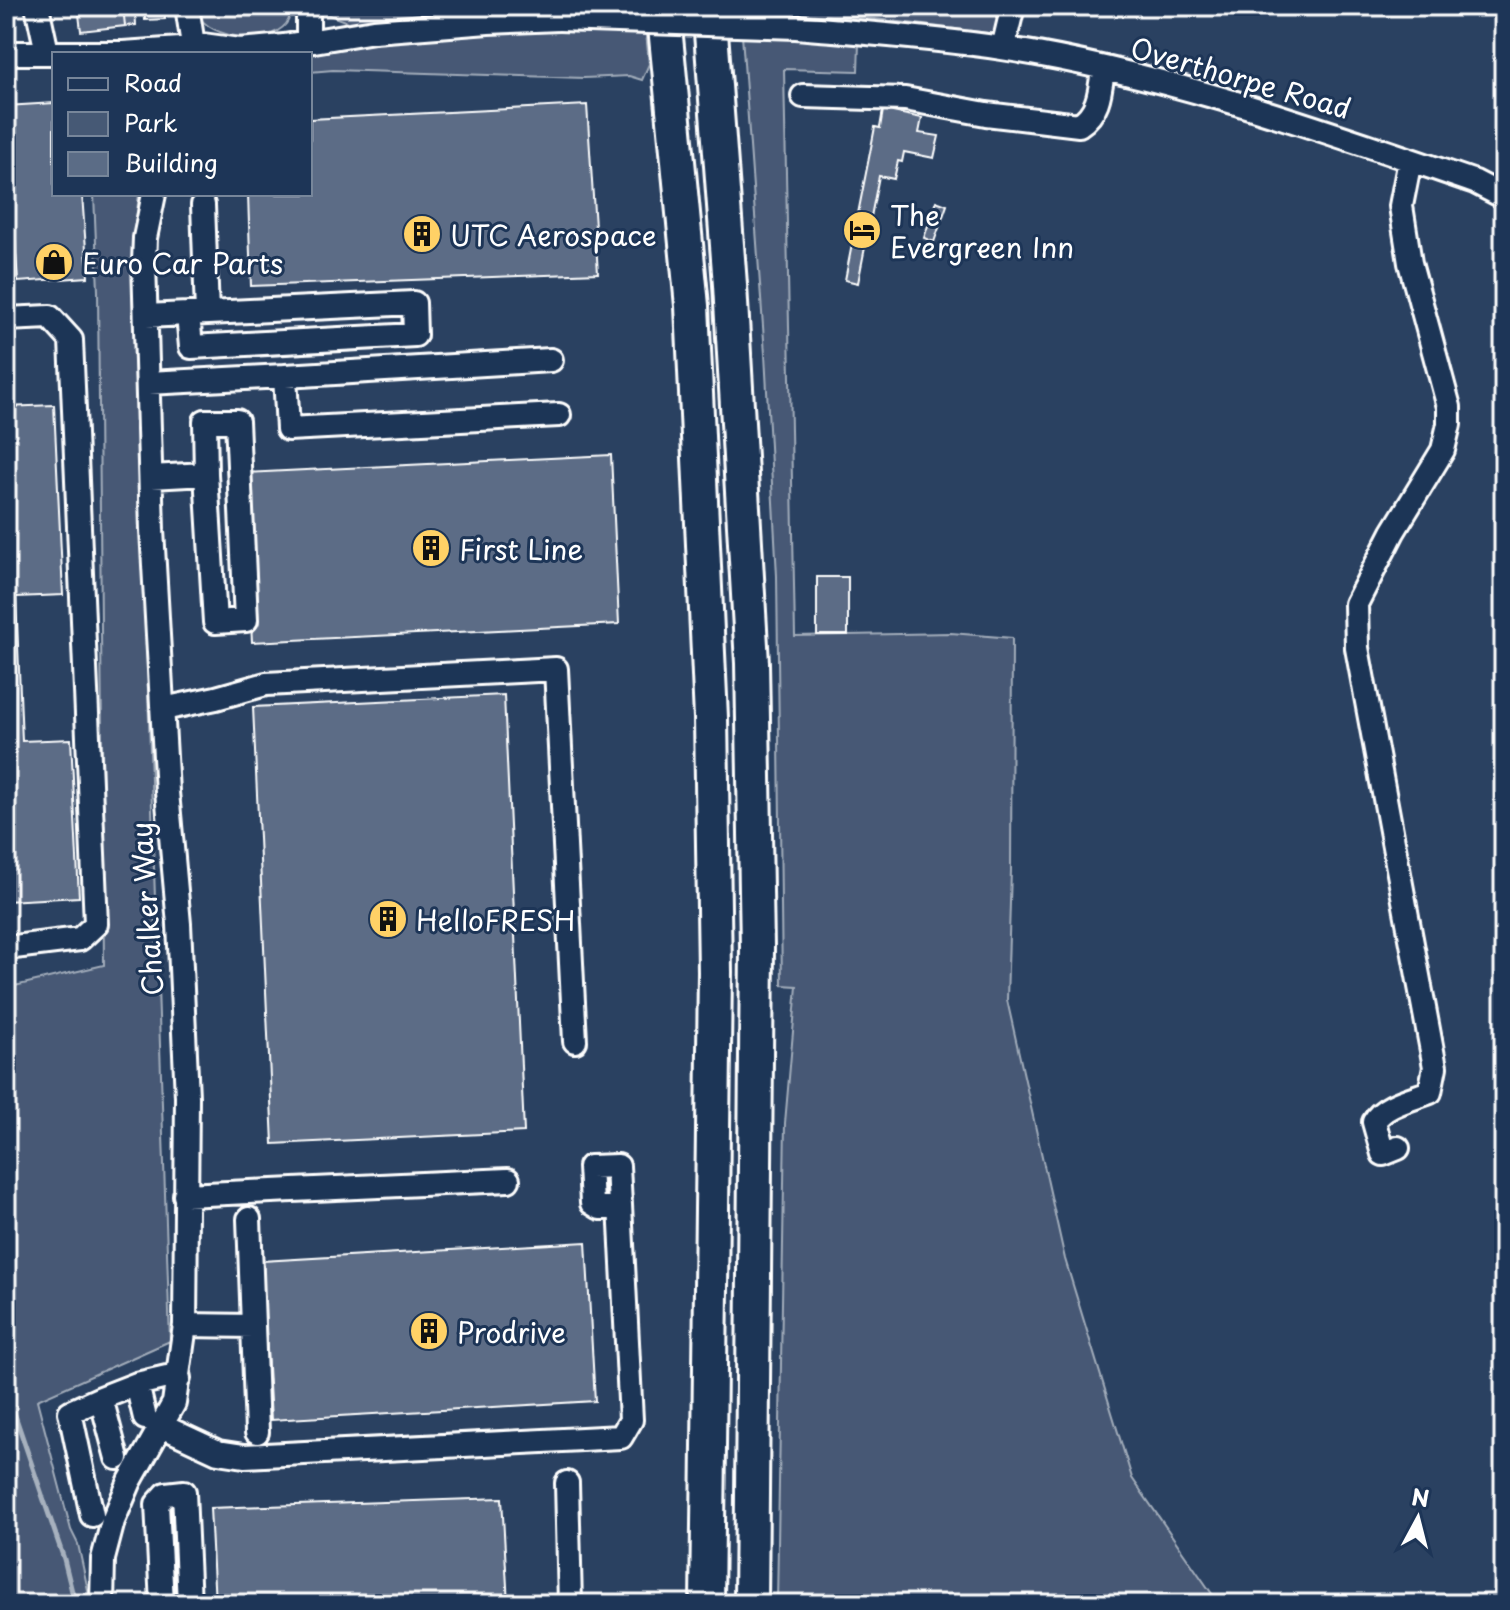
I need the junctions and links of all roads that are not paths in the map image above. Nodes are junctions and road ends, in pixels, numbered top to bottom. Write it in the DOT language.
graph roads {
  1 [pos="37,6"];
  2 [pos="187,6"];
  3 [pos="308,6"];
  4 [pos="663,6"];
  5 [pos="709,6"];
  6 [pos="1013,6"];
  7 [pos="308,42"];
  8 [pos="1003,48"];
  9 [pos="195,49"];
  10 [pos="279,50"];
  11 [pos="47,52"];
  12 [pos="52,52"];
  13 [pos="152,52"];
  14 [pos="6,53"];
  15 [pos="1103,69"];
  16 [pos="803,96"];
  17 [pos="1410,160"];
  18 [pos="154,196"];
  19 [pos="1504,197"];
  20 [pos="203,205"];
  21 [pos="198,313"];
  22 [pos="146,316"];
  23 [pos="6,319"];
  24 [pos="551,360"];
  25 [pos="285,376"];
  26 [pos="148,383"];
  27 [pos="559,415"];
  28 [pos="206,474"];
  29 [pos="151,477"];
  30 [pos="163,709"];
  31 [pos="6,948"];
  32 [pos="575,1041"];
  33 [pos="1398,1148"];
  34 [pos="508,1180"];
  35 [pos="185,1195"];
  36 [pos="620,1208"];
  37 [pos="249,1219"];
  38 [pos="185,1325"];
  39 [pos="253,1326"];
  40 [pos="179,1378"];
  41 [pos="137,1384"];
  42 [pos="101,1398"];
  43 [pos="154,1422"];
  44 [pos="257,1432"];
  45 [pos="117,1458"];
  46 [pos="567,1483"];
  47 [pos="92,1515"];
  48 [pos="102,1604"];
  49 [pos="162,1604"];
  50 [pos="189,1604"];
  51 [pos="570,1604"];
  52 [pos="707,1604"];
  53 [pos="751,1604"];
  1 -- 11 [label="street"];
  2 -- 9 [label="street"];
  3 -- 7 [label="street"];
  4 -- 52 [label="highway"];
  5 -- 53 [label="highway"];
  6 -- 8 [label="street"];
  7 -- 8 [label="street, Overthorpe Road, bridge"];
  7 -- 10 [label="street, Overthorpe Road"];
  8 -- 15 [label="street, Overthorpe Road"];
  9 -- 10 [label="street, Overthorpe Road"];
  9 -- 13 [label="street, Overthorpe Road"];
  11 -- 12 [label="street, Overthorpe Road"];
  11 -- 14 [label="street, Overthorpe Road"];
  15 -- 16 [label="street"];
  15 -- 17 [label="street, Overthorpe Road"];
  17 -- 19 [label="street, Overthorpe Road"];
  17 -- 33 [label="street"];
  18 -- 22 [label="street, Chalker Way"];
  20 -- 21 [label="street"];
  21 -- 21 [label="street"];
  21 -- 22 [label="street"];
  22 -- 26 [label="street, Chalker Way"];
  23 -- 31 [label="street"];
  24 -- 25 [label="street"];
  25 -- 26 [label="street"];
  25 -- 27 [label="street"];
  26 -- 29 [label="street, Chalker Way"];
  28 -- 28 [label="street"];
  28 -- 29 [label="street"];
  29 -- 30 [label="street, Chalker Way"];
  30 -- 32 [label="street"];
  30 -- 35 [label="street, Chalker Way"];
  34 -- 35 [label="street"];
  35 -- 38 [label="street, Chalker Way"];
  36 -- 43 [label="street"];
  37 -- 39 [label="street"];
  38 -- 39 [label="street"];
  38 -- 40 [label="street, Chalker Way"];
  39 -- 44 [label="street"];
  40 -- 41 [label="street"];
  40 -- 43 [label="street, Chalker Way"];
  41 -- 42 [label="street"];
  41 -- 43 [label="street"];
  42 -- 45 [label="street"];
  42 -- 47 [label="street"];
  43 -- 48 [label="street, Chalker Way"];
  46 -- 51 [label="street"];
  49 -- 50 [label="street"];
}
